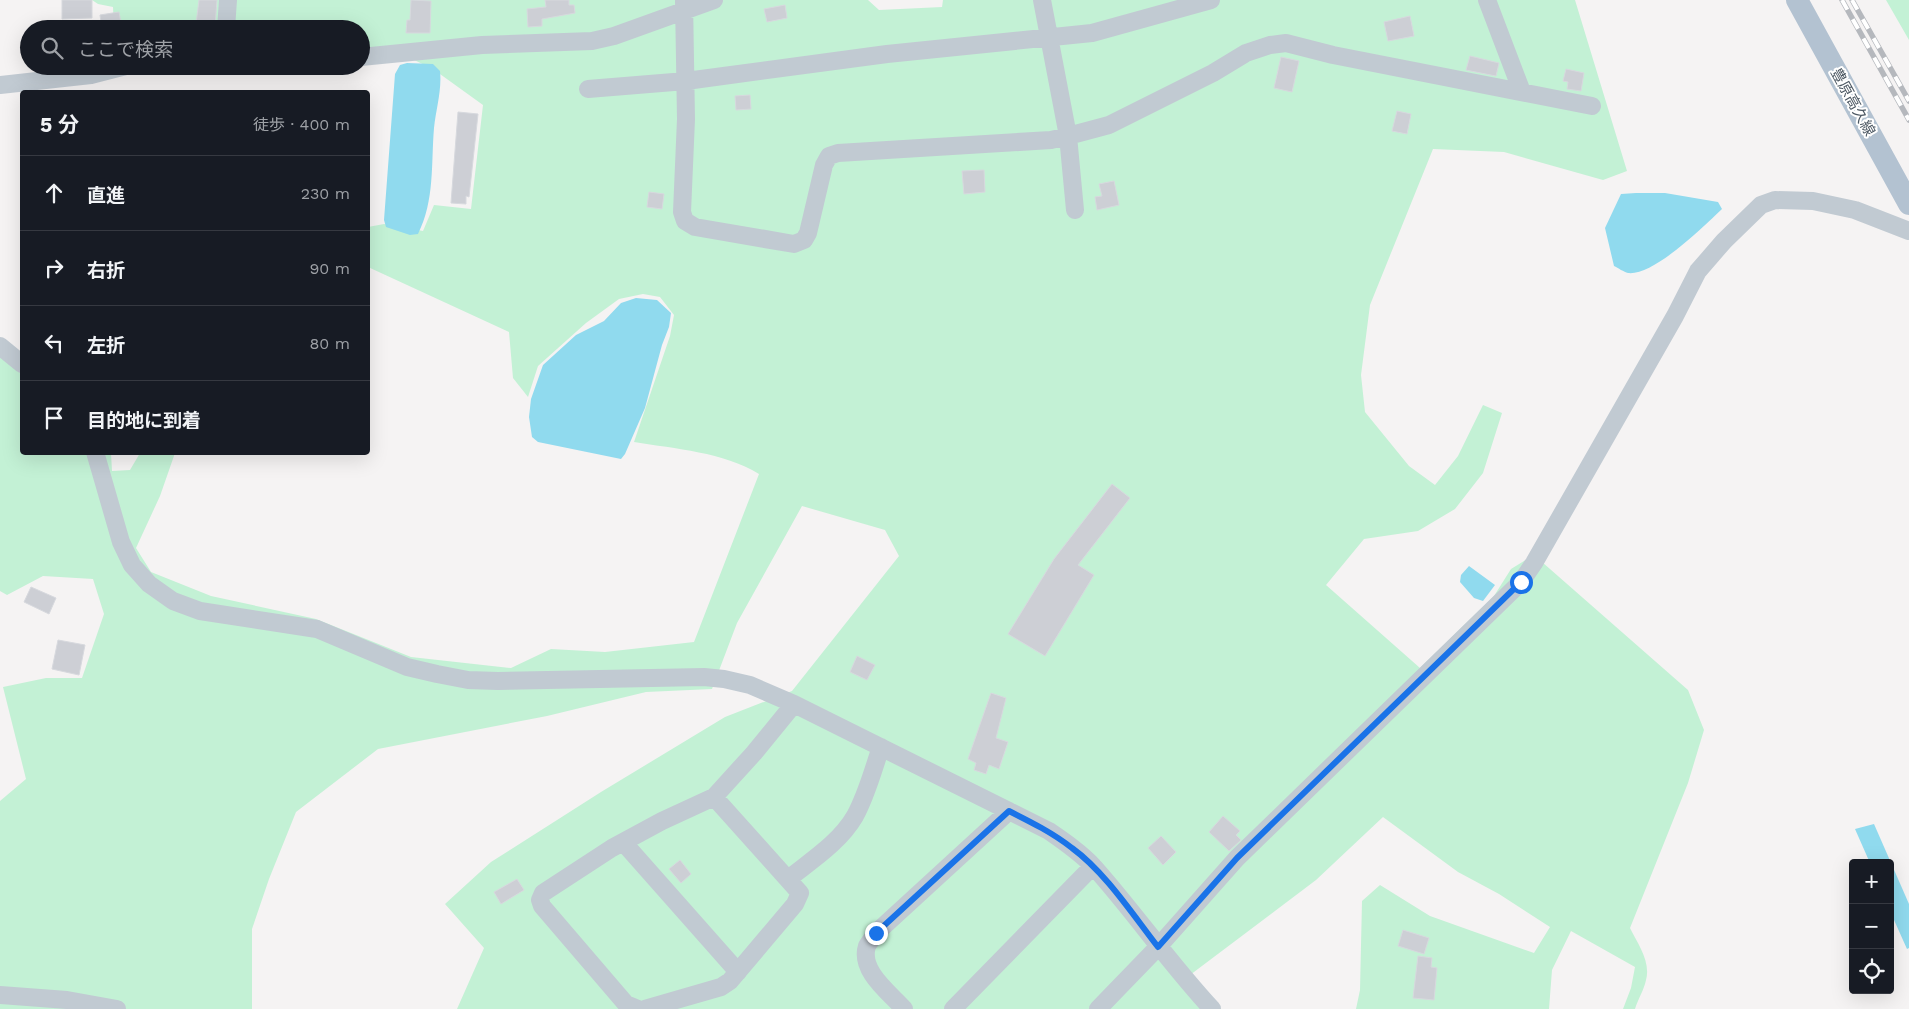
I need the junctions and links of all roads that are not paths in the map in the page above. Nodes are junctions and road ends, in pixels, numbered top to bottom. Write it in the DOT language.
graph roads {
  1 [pos="228,0"];
  2 [pos="714,0"];
  3 [pos="1042,0"];
  4 [pos="1211,0"];
  5 [pos="1487,0"];
  6 [pos="1798,0"];
  7 [pos="684,6"];
  8 [pos="227,20"];
  9 [pos="1049,37"];
  10 [pos="370,56"];
  11 [pos="91,75"];
  12 [pos="686,81"];
  13 [pos="0,85"];
  14 [pos="588,90"];
  15 [pos="1522,92"];
  16 [pos="1592,106"];
  17 [pos="1068,136"];
  18 [pos="1909,204"];
  19 [pos="1075,210"];
  20 [pos="1909,231"];
  21 [pos="0,346"];
  22 [pos="20,362"];
  23 [pos="96,455"];
  24 [pos="794,704"];
  25 [pos="881,747"];
  26 [pos="714,797"];
  27 [pos="1009,811"];
  28 [pos="623,842"];
  29 [pos="1093,866"];
  30 [pos="788,879"];
  31 [pos="1158,947"];
  32 [pos="738,972"];
  33 [pos="0,995"];
  34 [pos="117,1009"];
  35 [pos="638,1009"];
  36 [pos="645,1009"];
  37 [pos="904,1009"];
  38 [pos="953,1009"];
  39 [pos="1098,1009"];
  40 [pos="1212,1009"];
  1 -- 8 [label="street"];
  2 -- 7 [label="street"];
  3 -- 9 [label="street"];
  4 -- 9 [label="street"];
  5 -- 15 [label="street"];
  6 -- 18 [label="main road, 豊原高久線"];
  7 -- 10 [label="street"];
  7 -- 12 [label="street"];
  9 -- 12 [label="street"];
  9 -- 17 [label="street"];
  11 -- 13 [label="street"];
  12 -- 14 [label="street"];
  12 -- 17 [label="street"];
  15 -- 16 [label="street"];
  15 -- 17 [label="street"];
  17 -- 19 [label="street"];
  20 -- 31 [label="street"];
  21 -- 22 [label="street"];
  23 -- 24 [label="street"];
  24 -- 25 [label="street"];
  24 -- 26 [label="street"];
  25 -- 27 [label="street"];
  25 -- 30 [label="street"];
  26 -- 28 [label="street"];
  26 -- 30 [label="street"];
  27 -- 29 [label="street"];
  27 -- 37 [label="street"];
  28 -- 32 [label="street"];
  28 -- 35 [label="street"];
  29 -- 31 [label="street"];
  29 -- 38 [label="street"];
  30 -- 32 [label="street"];
  31 -- 39 [label="street"];
  31 -- 40 [label="street"];
  32 -- 36 [label="street"];
  33 -- 34 [label="street"];
}
